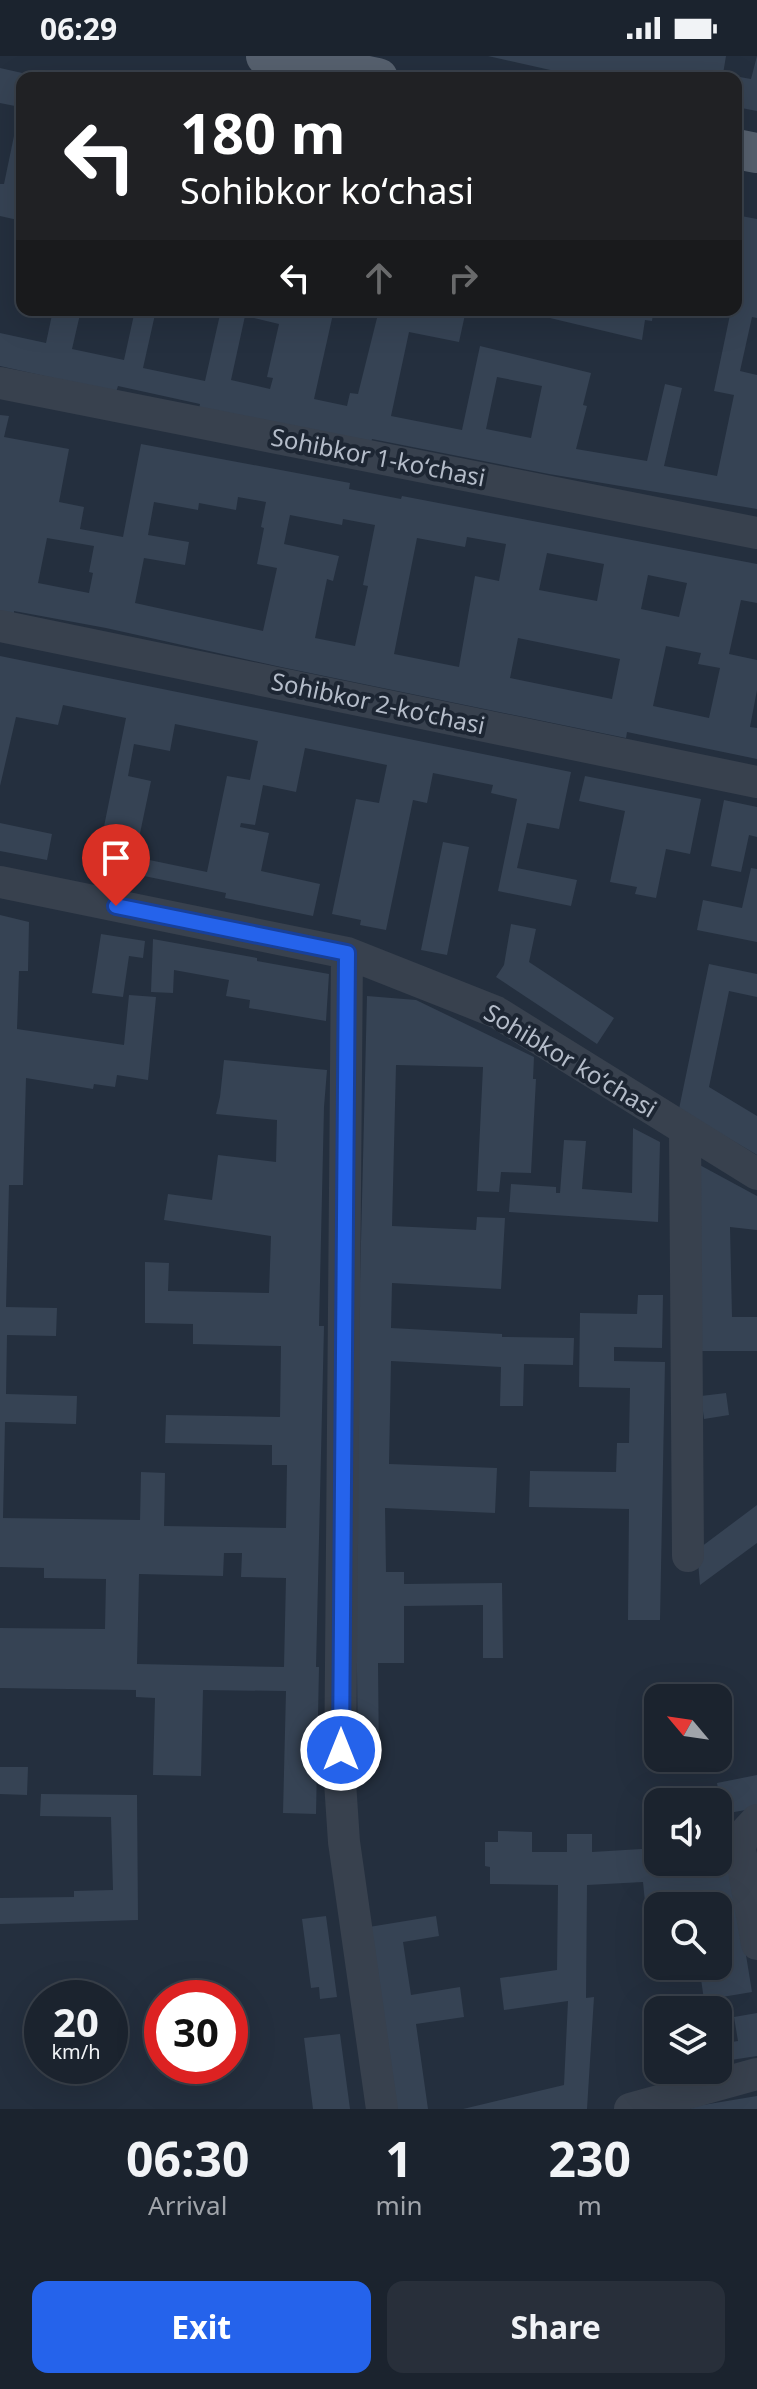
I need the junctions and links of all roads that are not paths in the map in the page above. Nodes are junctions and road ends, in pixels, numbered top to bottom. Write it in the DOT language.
graph roads {
  1 [pos="266,56"];
  2 [pos="347,72"];
  3 [pos="0,383"];
  4 [pos="757,533"];
  5 [pos="0,626"];
  6 [pos="757,782"];
  7 [pos="0,882"];
  8 [pos="347,953"];
  9 [pos="685,1130"];
  10 [pos="757,1174"];
  11 [pos="688,1556"];
  12 [pos="757,1820"];
  13 [pos="757,1944"];
  14 [pos="757,2074"];
  15 [pos="382,2109"];
  16 [pos="630,2109"];
  1 -- 2 [label="main road"];
  3 -- 4 [label="street, Sohibkor 1-koʻchasi"];
  5 -- 6 [label="street, Sohibkor 2-koʻchasi"];
  7 -- 8 [label="street, Sohibkor koʻchasi"];
  8 -- 9 [label="street, Sohibkor koʻchasi"];
  8 -- 15 [label="street"];
  9 -- 10 [label="street, Sohibkor koʻchasi"];
  9 -- 11 [label="street"];
  12 -- 13 [label="street"];
  14 -- 16 [label="street"];
}
